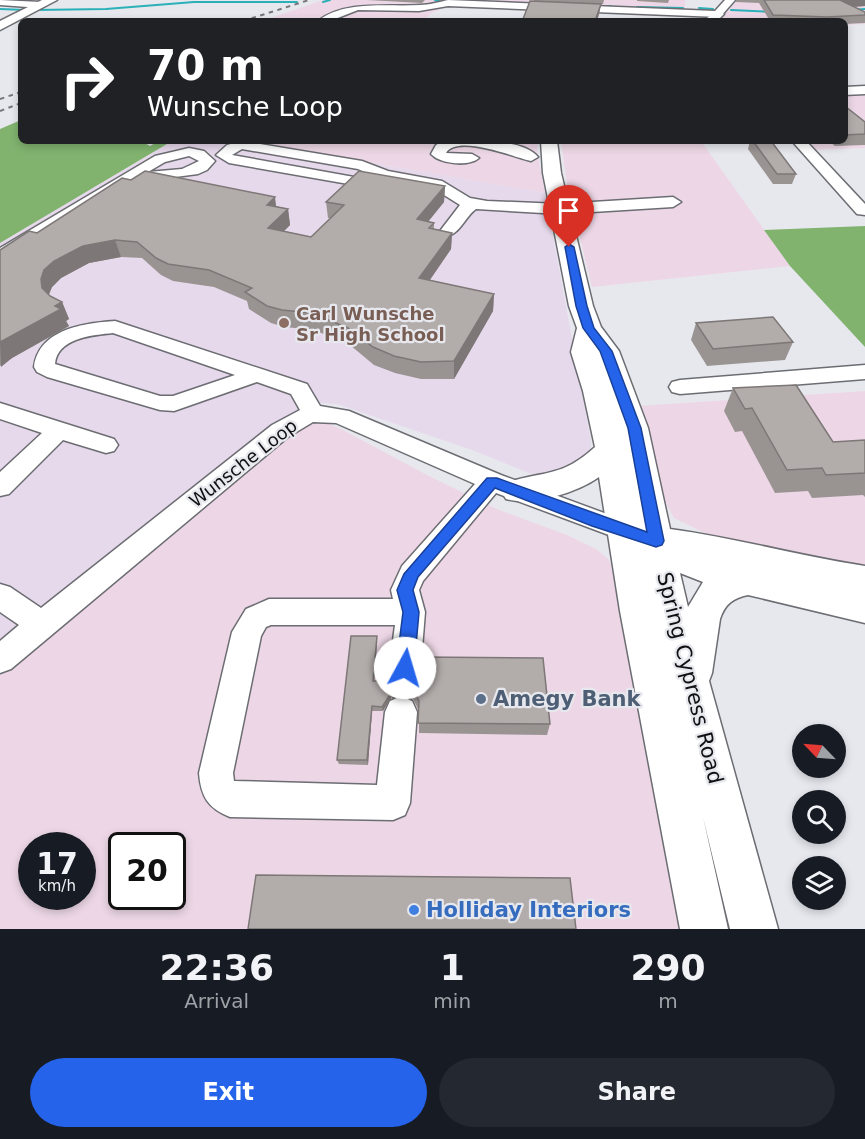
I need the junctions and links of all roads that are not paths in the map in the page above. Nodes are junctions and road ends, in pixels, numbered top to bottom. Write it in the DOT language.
graph roads {
  1 [pos="730,0"];
  2 [pos="446,1"];
  3 [pos="0,2"];
  4 [pos="46,2"];
  5 [pos="421,8"];
  6 [pos="691,11"];
  7 [pos="327,18"];
  8 [pos="421,18"];
  9 [pos="714,18"];
  10 [pos="0,26"];
  11 [pos="865,90"];
  12 [pos="848,91"];
  13 [pos="445,144"];
  14 [pos="474,144"];
  15 [pos="512,144"];
  16 [pos="802,144"];
  17 [pos="540,154"];
  18 [pos="472,158"];
  19 [pos="384,175"];
  20 [pos="124,180"];
  21 [pos="673,202"];
  22 [pos="472,204"];
  23 [pos="560,209"];
  24 [pos="863,211"];
  25 [pos="448,231"];
  26 [pos="0,255"];
  27 [pos="589,328"];
  28 [pos="865,372"];
  29 [pos="256,375"];
  30 [pos="680,387"];
  31 [pos="0,411"];
  32 [pos="313,413"];
  33 [pos="59,430"];
  34 [pos="106,445"];
  35 [pos="610,450"];
  36 [pos="505,486"];
  37 [pos="0,487"];
  38 [pos="640,536"];
  39 [pos="748,580"];
  40 [pos="865,581"];
  41 [pos="0,597"];
  42 [pos="865,607"];
  43 [pos="411,612"];
  44 [pos="42,625"];
  45 [pos="0,659"];
  46 [pos="692,687"];
  47 [pos="704,929"];
  48 [pos="754,929"];
  1 -- 9 [label="street"];
  2 -- 5 [label="street"];
  2 -- 6 [label="street"];
  3 -- 4 [label="street"];
  4 -- 10 [label="main road"];
  5 -- 7 [label="street"];
  5 -- 8 [label="street"];
  6 -- 9 [label="street"];
  11 -- 12 [label="street"];
  13 -- 18 [label="street"];
  14 -- 17 [label="street"];
  15 -- 17 [label="street"];
  16 -- 24 [label="street"];
  17 -- 23 [label="main road, Spring Cypress Road"];
  19 -- 19 [label="street"];
  19 -- 22 [label="street"];
  20 -- 20 [label="street"];
  20 -- 26 [label="street"];
  21 -- 23 [label="street"];
  22 -- 23 [label="street"];
  22 -- 25 [label="street"];
  23 -- 27 [label="main road, Spring Cypress Road"];
  27 -- 35 [label="main road, Spring Cypress Road"];
  27 -- 38 [label="main road, Spring Cypress Road"];
  28 -- 30 [label="street"];
  29 -- 29 [label="street"];
  29 -- 32 [label="street"];
  31 -- 33 [label="street"];
  32 -- 36 [label="street, Wunsche Loop"];
  32 -- 44 [label="street, Wunsche Loop"];
  33 -- 34 [label="street"];
  33 -- 37 [label="street"];
  35 -- 36 [label="main road"];
  35 -- 38 [label="main road, Spring Cypress Road"];
  36 -- 38 [label="street, Wunsche Loop"];
  36 -- 43 [label="street"];
  38 -- 39 [label="main road"];
  38 -- 40 [label="main road"];
  38 -- 46 [label="main road, Spring Cypress Road"];
  38 -- 47 [label="main road, Spring Cypress Road"];
  39 -- 42 [label="main road"];
  39 -- 46 [label="main road"];
  41 -- 44 [label="street"];
  43 -- 43 [label="street"];
  44 -- 45 [label="street, Wunsche Loop"];
  46 -- 48 [label="main road, Spring Cypress Road"];
}
